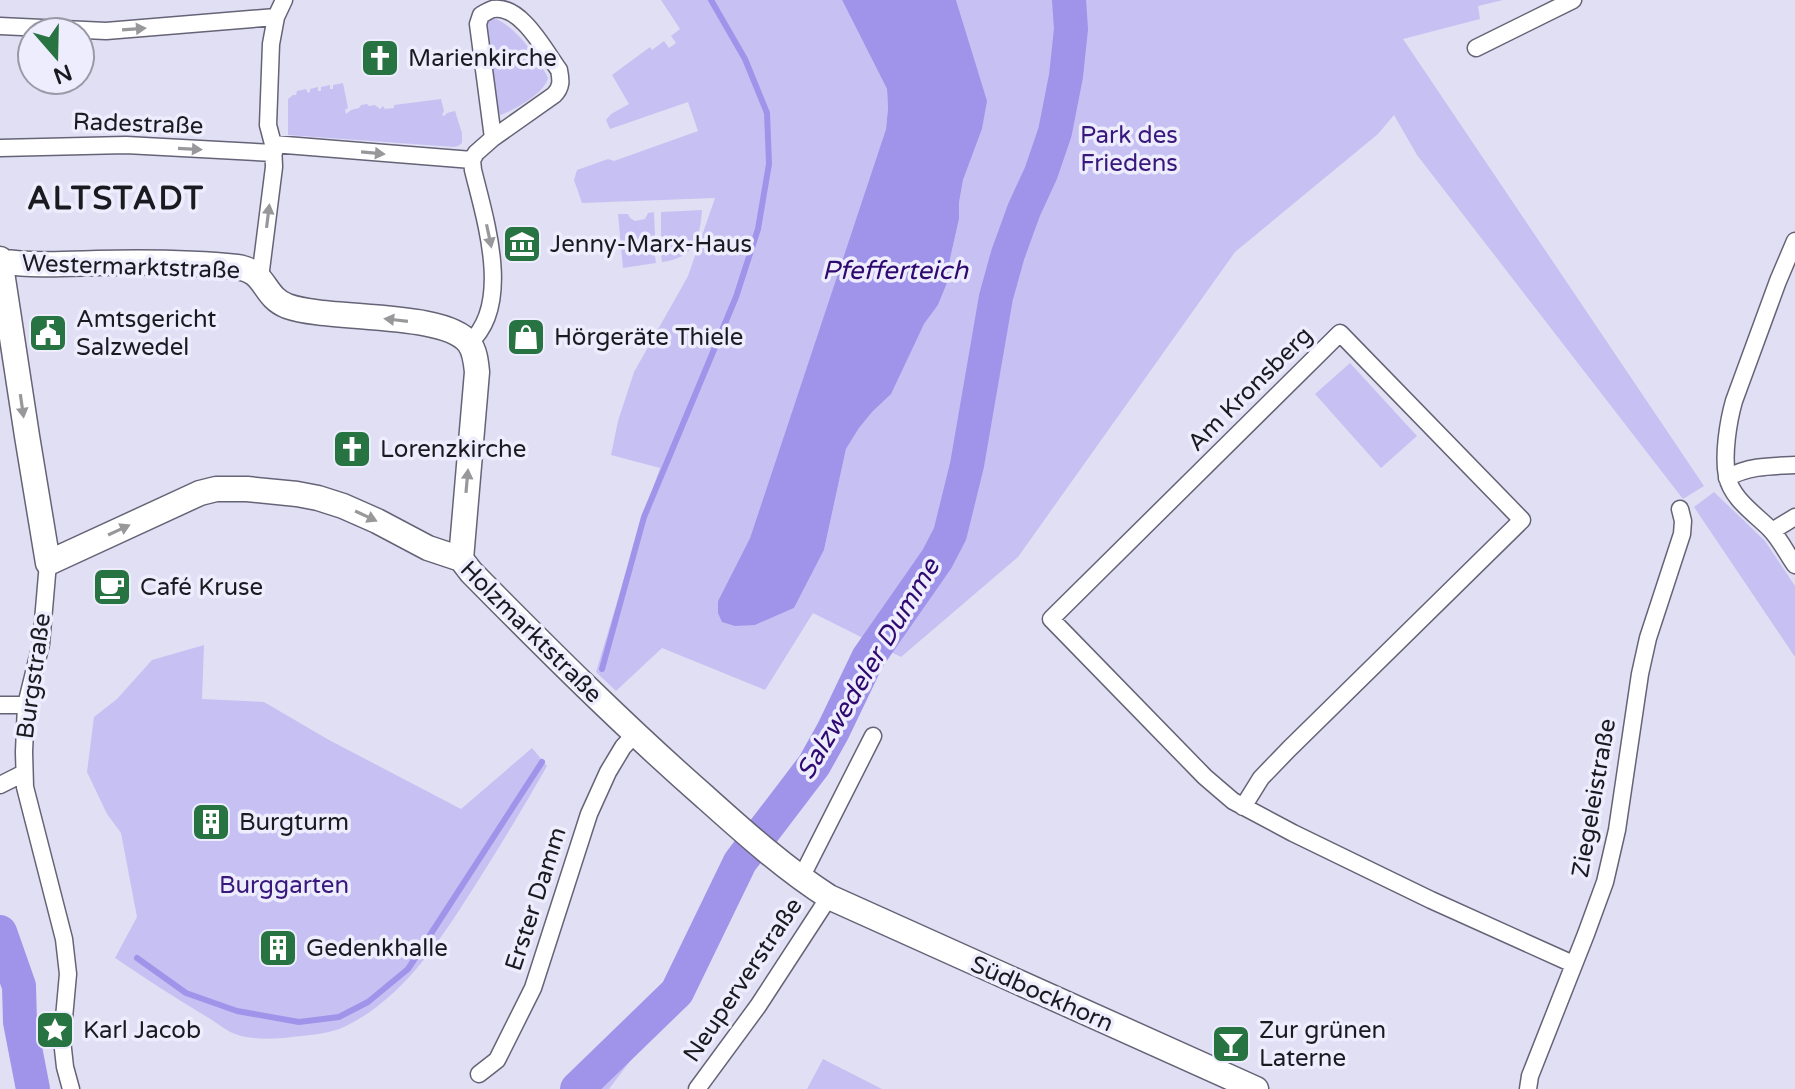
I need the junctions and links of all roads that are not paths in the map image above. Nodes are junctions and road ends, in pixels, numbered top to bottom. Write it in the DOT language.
graph roads {
  1 [pos="1573,0"];
  2 [pos="279,6"];
  3 [pos="0,26"];
  4 [pos="1476,48"];
  5 [pos="493,138"];
  6 [pos="0,148"];
  7 [pos="273,148"];
  8 [pos="472,160"];
  9 [pos="1795,241"];
  10 [pos="0,260"];
  11 [pos="260,278"];
  12 [pos="469,343"];
  13 [pos="1795,465"];
  14 [pos="1727,478"];
  15 [pos="1680,509"];
  16 [pos="1795,517"];
  17 [pos="1772,531"];
  18 [pos="461,559"];
  19 [pos="48,563"];
  20 [pos="1795,565"];
  21 [pos="0,705"];
  22 [pos="26,705"];
  23 [pos="635,734"];
  24 [pos="873,736"];
  25 [pos="24,773"];
  26 [pos="0,785"];
  27 [pos="1243,807"];
  28 [pos="801,878"];
  29 [pos="829,897"];
  30 [pos="1573,964"];
  31 [pos="479,1074"];
  32 [pos="71,1089"];
  33 [pos="697,1089"];
  34 [pos="1256,1089"];
  35 [pos="1528,1089"];
  1 -- 4 [label="street"];
  3 -- 2 [label="street, one-way"];
  2 -- 7 [label="street"];
  5 -- 5 [label="street"];
  5 -- 8 [label="street"];
  6 -- 7 [label="street, Radestraße, one-way"];
  7 -- 8 [label="street, Radestraße, one-way"];
  11 -- 7 [label="street, one-way"];
  8 -- 12 [label="street, one-way"];
  9 -- 14 [label="street"];
  10 -- 11 [label="street, Westermarktstraße"];
  10 -- 19 [label="street, Burgstraße, one-way"];
  12 -- 11 [label="street, one-way"];
  18 -- 12 [label="street, one-way"];
  13 -- 14 [label="street"];
  14 -- 17 [label="street"];
  15 -- 30 [label="street, Ziegeleistraße"];
  16 -- 17 [label="street"];
  17 -- 20 [label="street"];
  19 -- 18 [label="street, Holzmarktstraße, one-way"];
  18 -- 23 [label="street, Holzmarktstraße"];
  19 -- 22 [label="street, Burgstraße"];
  21 -- 22 [label="street"];
  22 -- 25 [label="street, Burgstraße"];
  23 -- 28 [label="street, Holzmarktstraße"];
  23 -- 31 [label="street, Erster Damm"];
  24 -- 28 [label="street"];
  25 -- 26 [label="street"];
  25 -- 32 [label="street, Burgstraße"];
  27 -- 27 [label="street, Am Kronsberg"];
  27 -- 30 [label="street, Am Kronsberg"];
  28 -- 29 [label="street, Holzmarktstraße"];
  29 -- 33 [label="street, Neuperverstraße"];
  29 -- 34 [label="street, Südbockhorn"];
  30 -- 35 [label="street, Ziegeleistraße"];
}
